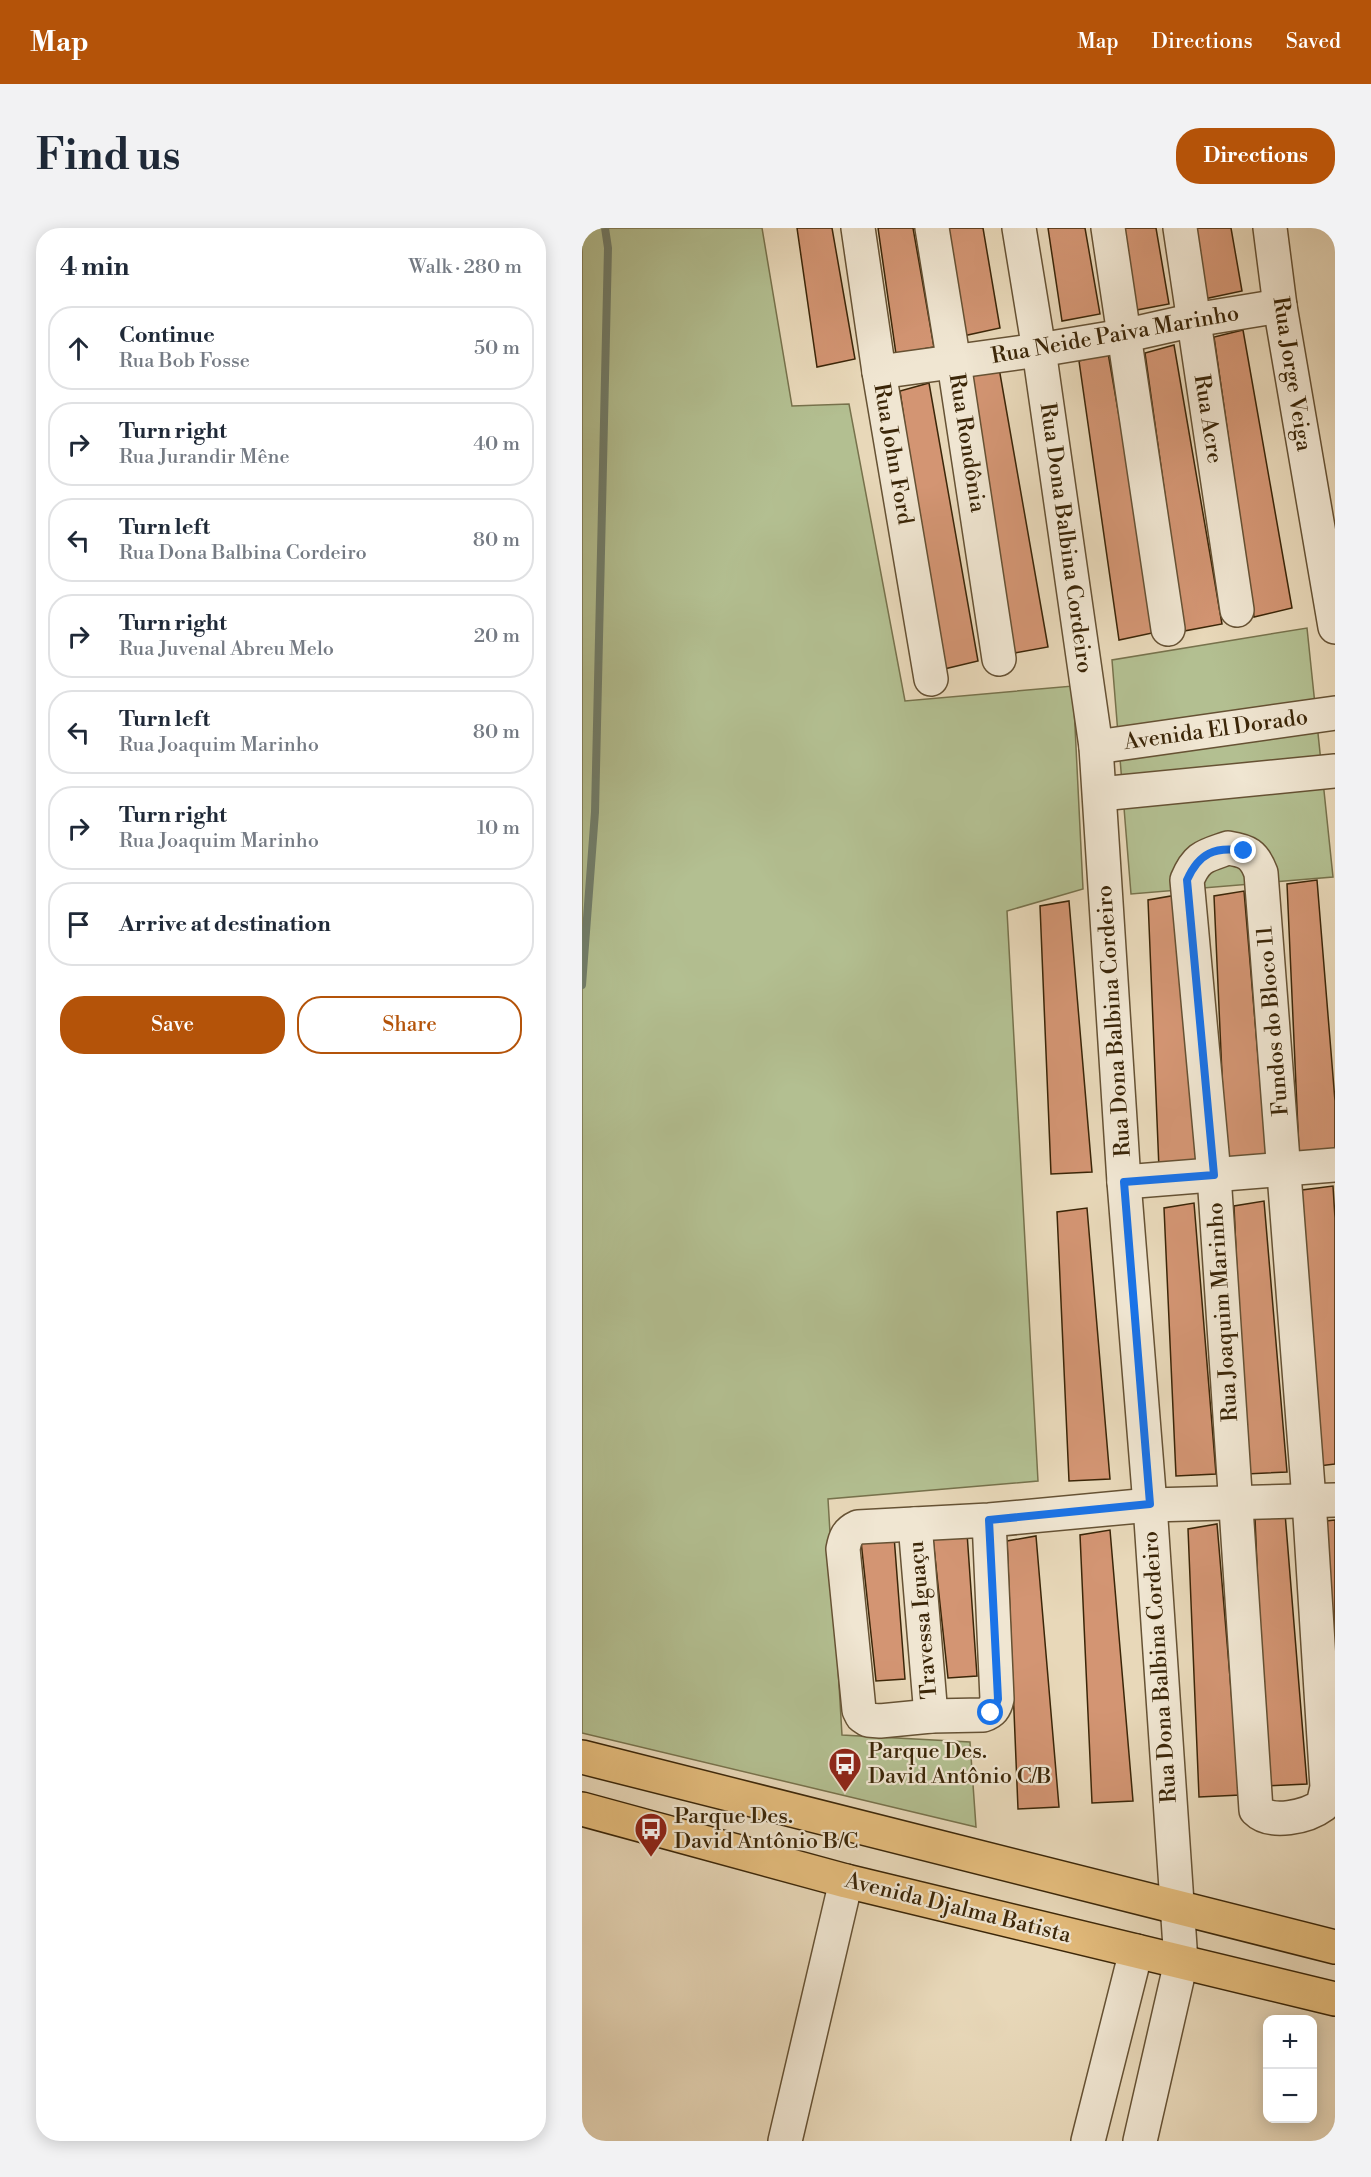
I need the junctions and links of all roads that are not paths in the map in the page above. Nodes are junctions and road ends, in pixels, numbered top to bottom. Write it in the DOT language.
graph roads {
  1 [pos="858,228"];
  2 [pos="932,228"];
  3 [pos="1019,228"];
  4 [pos="1108,228"];
  5 [pos="1180,228"];
  6 [pos="1270,228"];
  7 [pos="1280,306"];
  8 [pos="1194,320"];
  9 [pos="1123,336"];
  10 [pos="1039,350"];
  11 [pos="954,363"];
  12 [pos="879,372"];
  13 [pos="1237,610"];
  14 [pos="1335,627"];
  15 [pos="1168,629"];
  16 [pos="999,659"];
  17 [pos="931,679"];
  18 [pos="1335,713"];
  19 [pos="1096,747"];
  20 [pos="1335,771"];
  21 [pos="1100,794"];
  22 [pos="1261,873"];
  23 [pos="1335,1165"];
  24 [pos="1285,1168"];
  25 [pos="1214,1175"];
  26 [pos="1124,1182"];
  27 [pos="1322,1500"];
  28 [pos="1236,1502"];
  29 [pos="1150,1504"];
  30 [pos="989,1520"];
  31 [pos="915,1524"];
  32 [pos="931,1716"];
  33 [pos="582,1757"];
  34 [pos="582,1809"];
  35 [pos="1256,1810"];
  36 [pos="846,1881"];
  37 [pos="1176,1906"];
  38 [pos="1335,1947"];
  39 [pos="1136,1951"];
  40 [pos="1181,1962"];
  41 [pos="1335,1999"];
  42 [pos="785,2141"];
  43 [pos="1089,2141"];
  44 [pos="1140,2141"];
  1 -- 12 [label="street, Rua John Ford"];
  2 -- 11 [label="street, Rua Rondônia"];
  3 -- 10 [label="street, Rua Dona Balbina Cordeiro"];
  4 -- 9 [label="street"];
  5 -- 8 [label="street, Rua Acre"];
  6 -- 7 [label="street, Rua Jorge Veiga"];
  7 -- 8 [label="street, Rua Neide Paiva Marinho"];
  7 -- 14 [label="street, Rua Jorge Veiga"];
  8 -- 9 [label="street, Rua Neide Paiva Marinho"];
  8 -- 13 [label="street, Rua Acre"];
  9 -- 10 [label="street, Rua Neide Paiva Marinho"];
  9 -- 15 [label="street"];
  10 -- 11 [label="street, Rua Neide Paiva Marinho"];
  10 -- 19 [label="street, Rua Dona Balbina Cordeiro"];
  11 -- 12 [label="street, Rua Neide Paiva Marinho"];
  11 -- 16 [label="street, Rua Rondônia"];
  12 -- 17 [label="street, Rua John Ford"];
  18 -- 19 [label="street, Avenida El Dorado"];
  19 -- 21 [label="street, Rua Dona Balbina Cordeiro"];
  20 -- 21 [label="street"];
  21 -- 26 [label="street, Rua Dona Balbina Cordeiro"];
  22 -- 24 [label="street, Fundos do Bloco 11"];
  22 -- 25 [label="street, Rua Joaquim Marinho"];
  23 -- 24 [label="street"];
  24 -- 25 [label="street"];
  24 -- 27 [label="street, Fundos do Bloco 11"];
  25 -- 26 [label="street"];
  25 -- 28 [label="street, Rua Joaquim Marinho"];
  26 -- 29 [label="street, Rua Dona Balbina Cordeiro"];
  27 -- 28 [label="street"];
  27 -- 35 [label="street, Fundos do Bloco 11"];
  28 -- 29 [label="street"];
  28 -- 35 [label="street, Rua Joaquim Marinho"];
  29 -- 30 [label="street"];
  29 -- 37 [label="street, Rua Dona Balbina Cordeiro"];
  30 -- 31 [label="street"];
  30 -- 32 [label="street"];
  31 -- 32 [label="street, Travessa Iguaçu"];
  31 -- 32 [label="street"];
  33 -- 37 [label="main road"];
  34 -- 36 [label="main road, Avenida Djalma Batista"];
  36 -- 39 [label="main road, Avenida Djalma Batista"];
  36 -- 42 [label="street"];
  37 -- 38 [label="main road"];
  37 -- 40 [label="street, Rua Dona Balbina Cordeiro"];
  39 -- 40 [label="main road, Avenida Djalma Batista"];
  39 -- 43 [label="street"];
  40 -- 41 [label="main road, Avenida Djalma Batista"];
  40 -- 44 [label="street, Rua Dona Balbina Cordeiro"];
}
